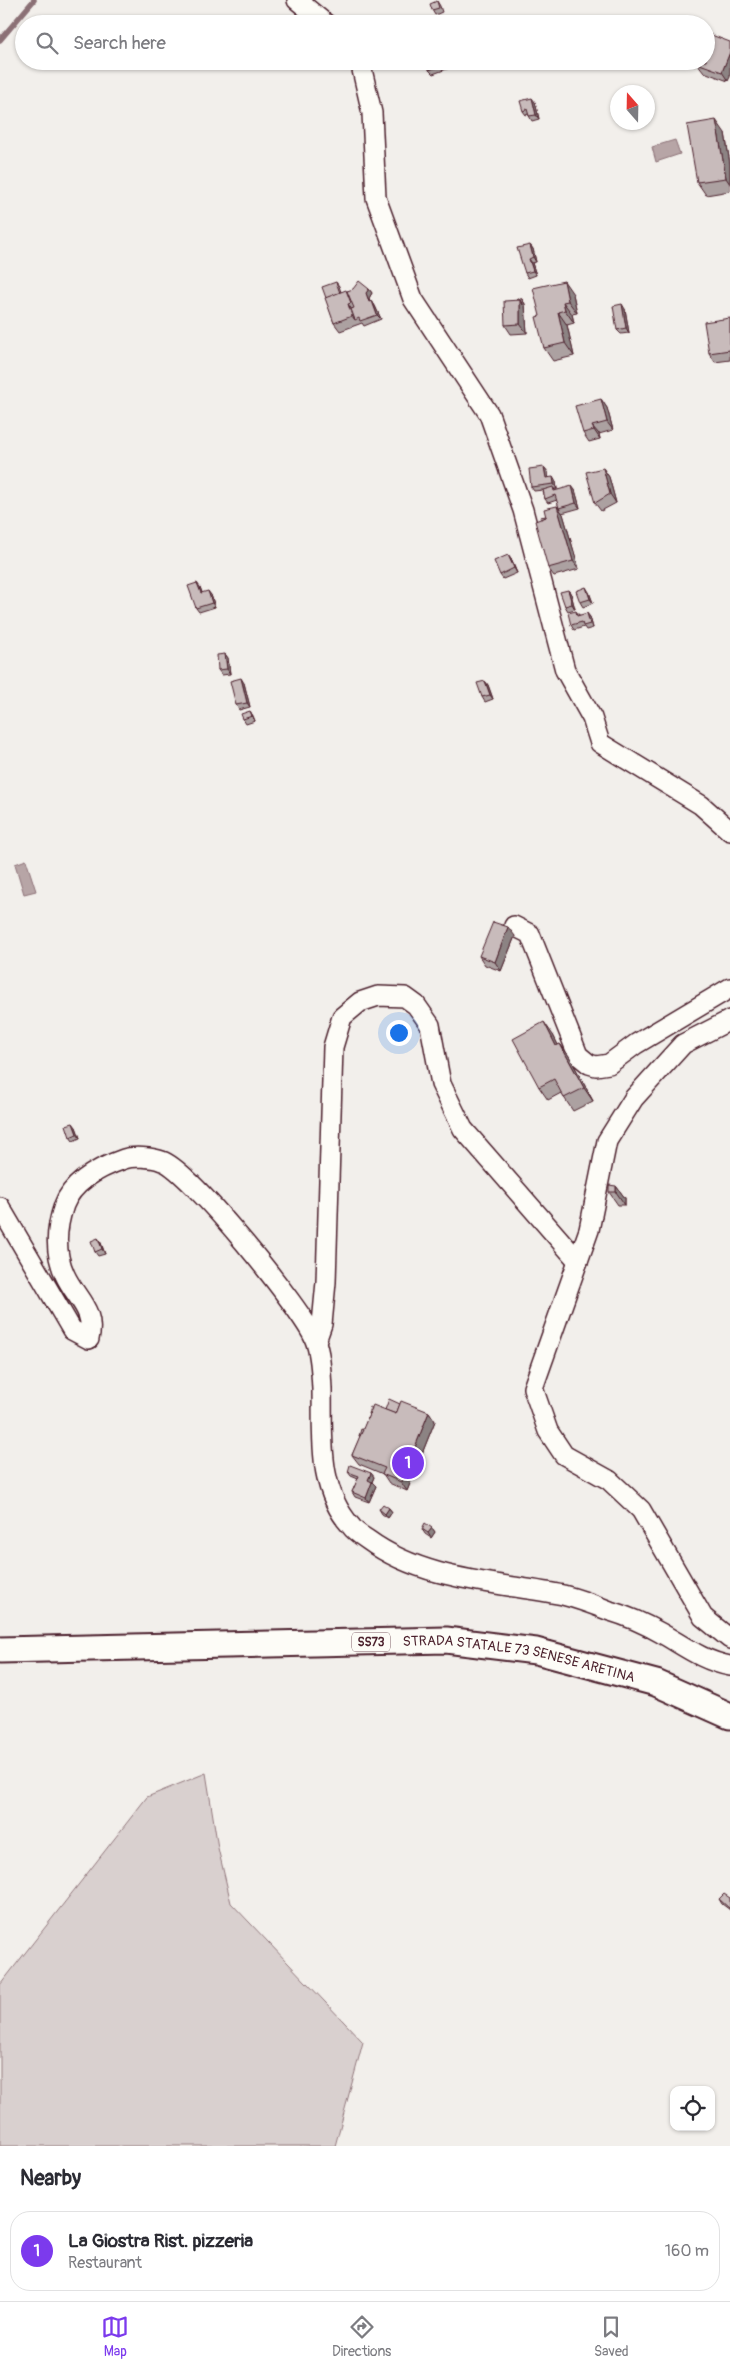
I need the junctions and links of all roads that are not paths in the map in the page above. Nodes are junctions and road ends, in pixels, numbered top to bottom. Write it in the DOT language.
graph roads {
  1 [pos="298,0"];
  2 [pos="316,15"];
  3 [pos="362,70"];
  4 [pos="730,831"];
  5 [pos="514,926"];
  6 [pos="730,988"];
  7 [pos="730,1020"];
  8 [pos="0,1207"];
  9 [pos="578,1261"];
  10 [pos="316,1341"];
  11 [pos="730,1639"];
  12 [pos="0,1650"];
  13 [pos="730,1666"];
  14 [pos="730,1716"];
  1 -- 2 [label="street"];
  3 -- 4 [label="street"];
  5 -- 6 [label="street"];
  7 -- 9 [label="street"];
  8 -- 10 [label="street"];
  9 -- 10 [label="street"];
  9 -- 11 [label="street"];
  10 -- 13 [label="street"];
  12 -- 14 [label="main road, STRADA STATALE 73 SENESE ARETINA / SS73"];
}
